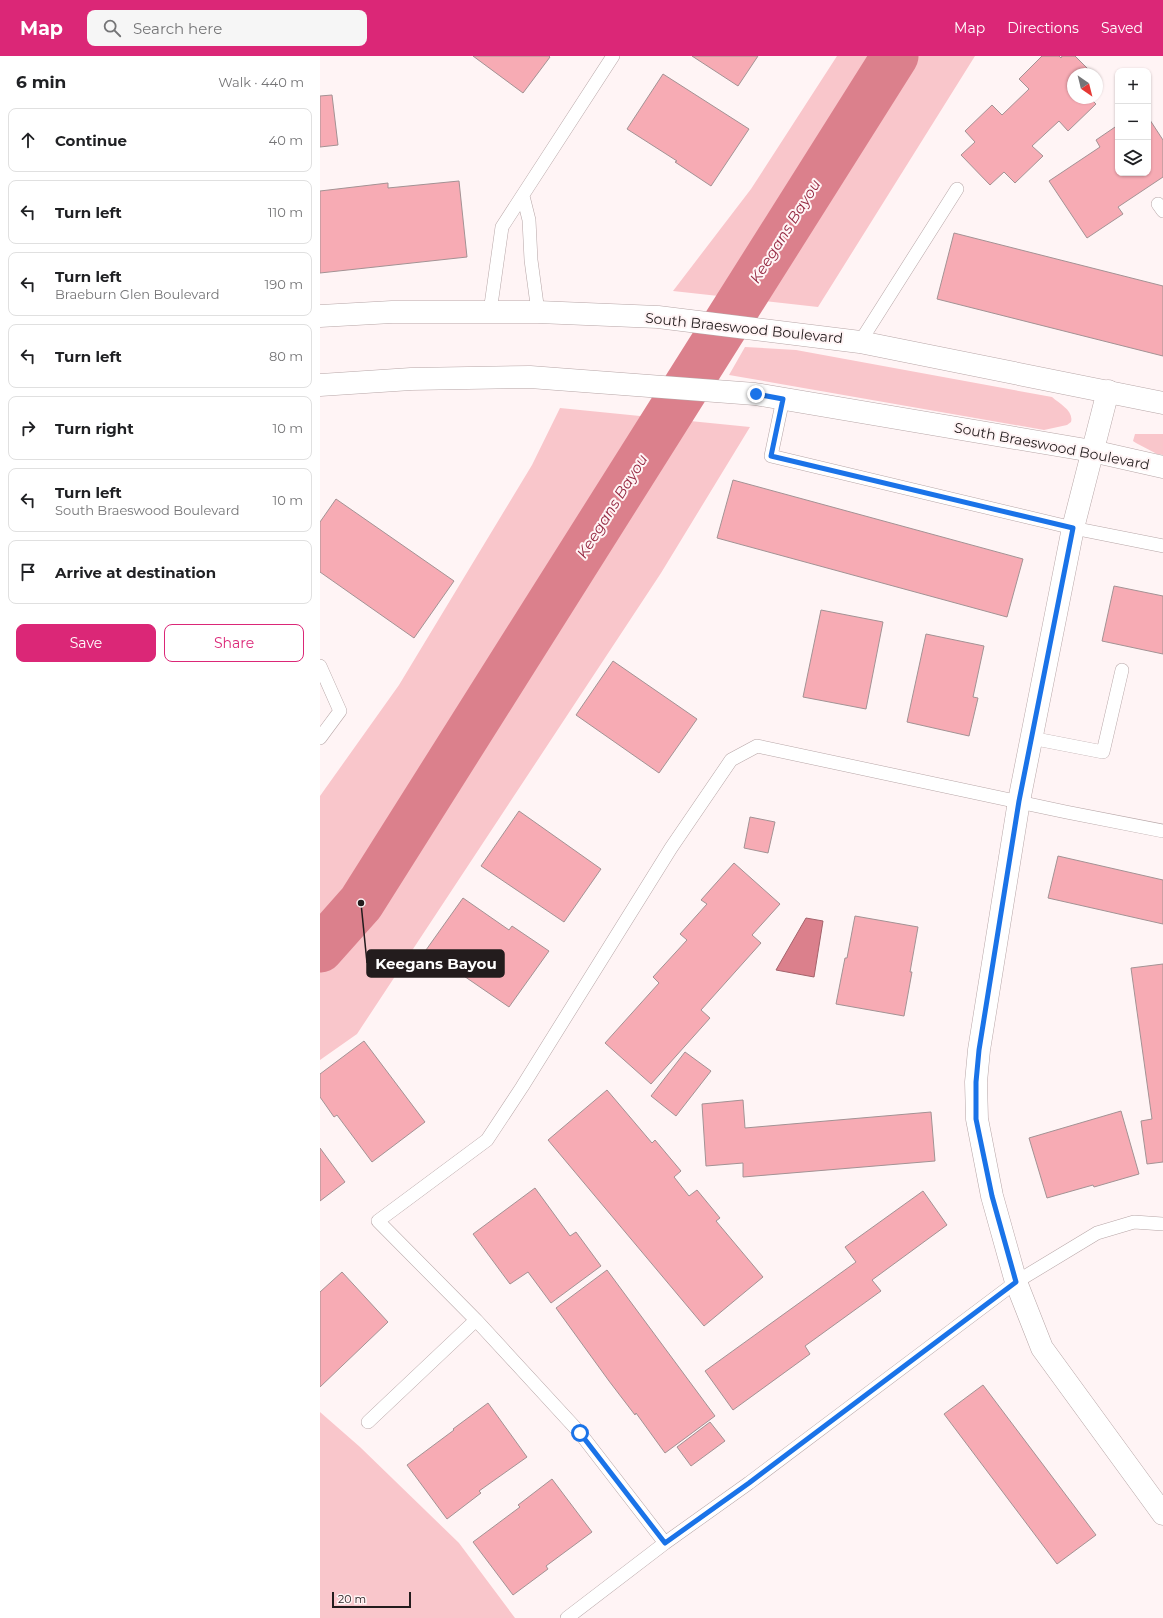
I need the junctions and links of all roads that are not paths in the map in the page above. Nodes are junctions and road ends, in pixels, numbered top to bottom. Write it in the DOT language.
graph roads {
  1 [pos="613,56"];
  2 [pos="957,189"];
  3 [pos="523,196"];
  4 [pos="490,312"];
  5 [pos="538,312"];
  6 [pos="320,316"];
  7 [pos="860,342"];
  8 [pos="320,385"];
  9 [pos="1108,391"];
  10 [pos="783,399"];
  11 [pos="1163,403"];
  12 [pos="1092,451"];
  13 [pos="1163,467"];
  14 [pos="1073,528"];
  15 [pos="1163,546"];
  16 [pos="320,666"];
  17 [pos="1122,670"];
  18 [pos="320,738"];
  19 [pos="1031,738"];
  20 [pos="1019,801"];
  21 [pos="1163,831"];
  22 [pos="1163,1224"];
  23 [pos="1016,1282"];
  24 [pos="476,1320"];
  25 [pos="368,1422"];
  26 [pos="1163,1514"];
  27 [pos="665,1543"];
  28 [pos="567,1618"];
  1 -- 3 [label="lane"];
  2 -- 7 [label="lane"];
  3 -- 4 [label="lane"];
  3 -- 5 [label="lane"];
  4 -- 5 [label="main road, South Braeswood Boulevard"];
  4 -- 6 [label="main road, South Braeswood Boulevard"];
  5 -- 7 [label="main road, South Braeswood Boulevard"];
  7 -- 9 [label="main road, South Braeswood Boulevard"];
  8 -- 10 [label="main road, South Braeswood Boulevard"];
  9 -- 11 [label="main road, South Braeswood Boulevard"];
  9 -- 12 [label="main road"];
  10 -- 12 [label="main road, South Braeswood Boulevard"];
  10 -- 14 [label="lane"];
  12 -- 13 [label="main road, South Braeswood Boulevard"];
  12 -- 14 [label="main road"];
  14 -- 15 [label="lane"];
  14 -- 19 [label="main road"];
  16 -- 18 [label="lane"];
  17 -- 19 [label="lane"];
  19 -- 20 [label="main road"];
  20 -- 21 [label="lane"];
  20 -- 23 [label="main road"];
  20 -- 24 [label="lane"];
  22 -- 23 [label="lane"];
  23 -- 26 [label="main road"];
  23 -- 27 [label="lane"];
  24 -- 25 [label="lane"];
  24 -- 27 [label="lane"];
  27 -- 28 [label="lane"];
}
